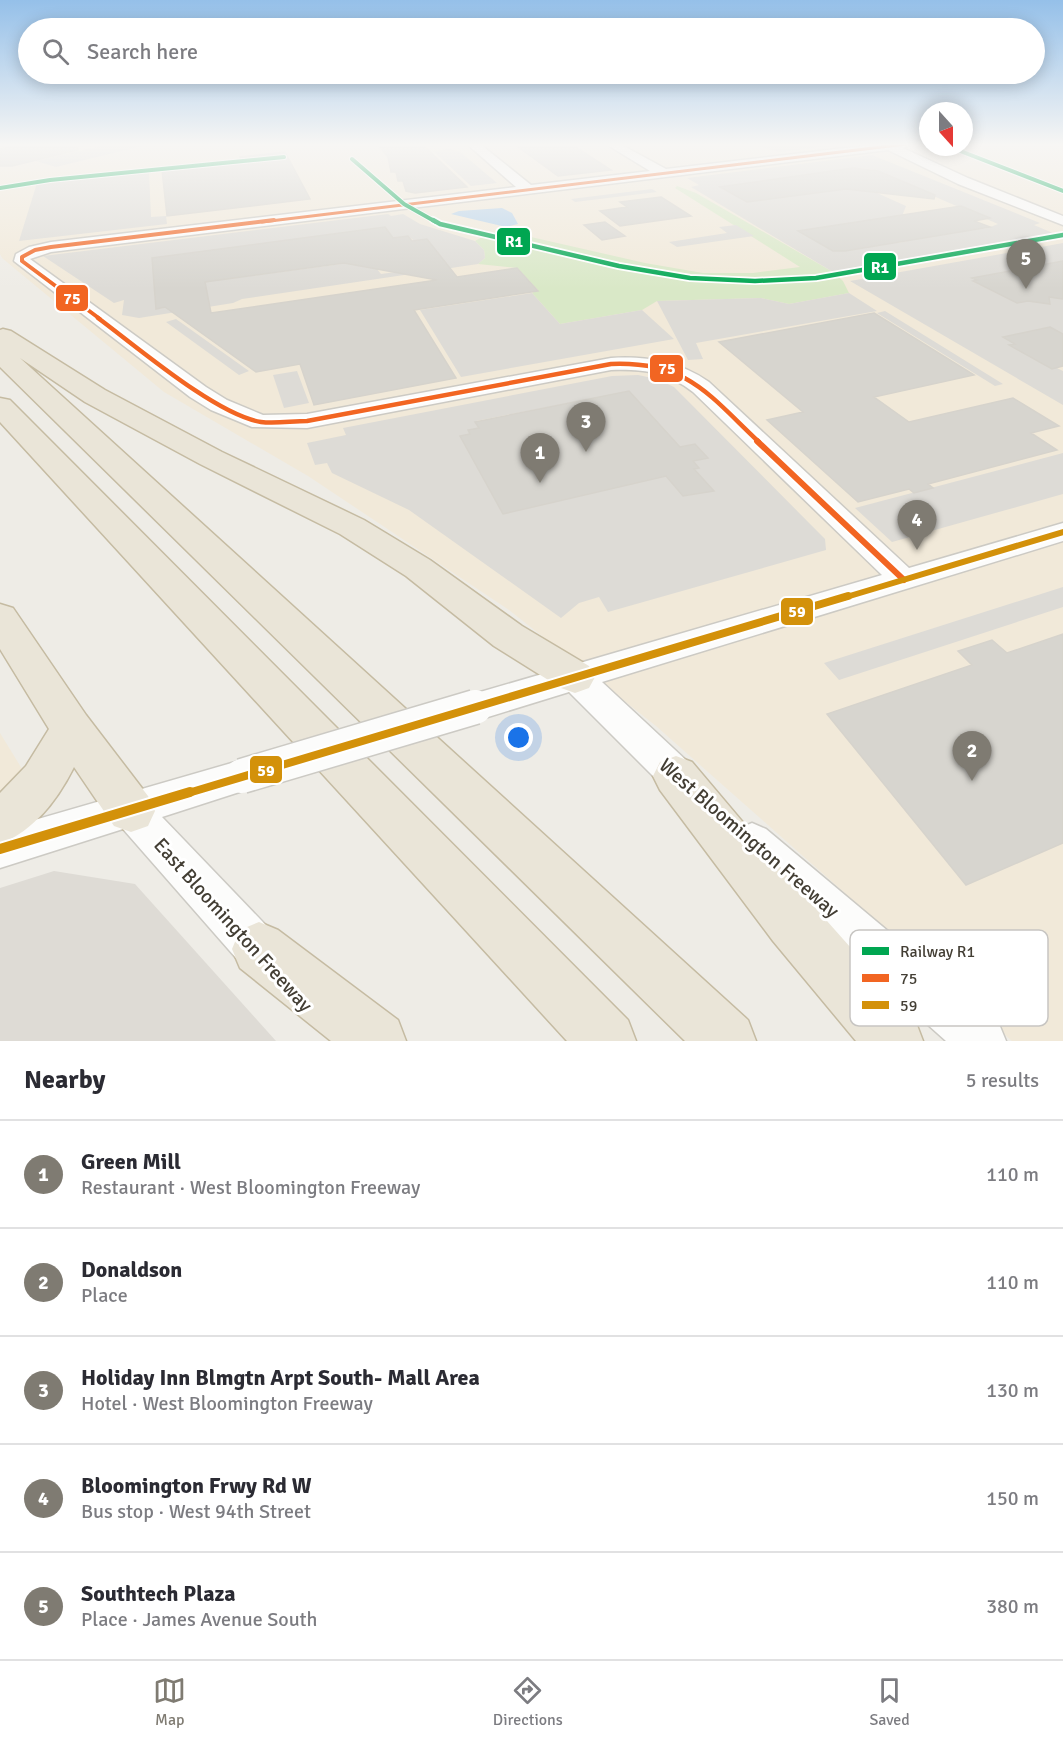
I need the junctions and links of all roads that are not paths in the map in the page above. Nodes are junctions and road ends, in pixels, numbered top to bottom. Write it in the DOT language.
graph roads {
  1 [pos="498,193"];
  2 [pos="994,193"];
  3 [pos="1063,221"];
  4 [pos="0,334"];
  5 [pos="0,353"];
  6 [pos="0,406"];
  7 [pos="1063,532"];
  8 [pos="904,580"];
  9 [pos="0,618"];
  10 [pos="575,677"];
  11 [pos="71,728"];
  12 [pos="676,776"];
  13 [pos="131,811"];
  14 [pos="0,822"];
  15 [pos="0,849"];
  16 [pos="854,930"];
  17 [pos="259,949"];
  18 [pos="850,990"];
  19 [pos="881,1026"];
  20 [pos="965,1026"];
  21 [pos="334,1041"];
  22 [pos="377,1041"];
  23 [pos="607,1041"];
  24 [pos="727,1041"];
  25 [pos="894,1041"];
  26 [pos="982,1041"];
  1 -- 8 [label="street"];
  2 -- 3 [label="street"];
  4 -- 10 [label="highway"];
  5 -- 24 [label="highway"];
  6 -- 23 [label="highway"];
  7 -- 8 [label="street"];
  8 -- 10 [label="street"];
  9 -- 11 [label="highway"];
  10 -- 12 [label="street, West Bloomington Freeway"];
  10 -- 13 [label="street, bridge"];
  11 -- 13 [label="highway"];
  11 -- 14 [label="highway"];
  12 -- 16 [label="street, West Bloomington Freeway"];
  12 -- 18 [label="highway"];
  13 -- 15 [label="street"];
  13 -- 17 [label="street, East Bloomington Freeway"];
  17 -- 21 [label="street, East Bloomington Freeway"];
  17 -- 22 [label="highway"];
  19 -- 25 [label="highway"];
  20 -- 26 [label="street, West Bloomington Freeway"];
}
